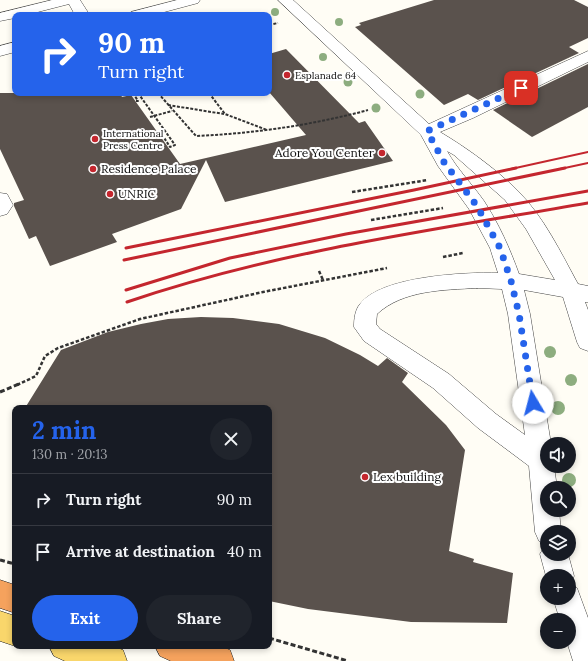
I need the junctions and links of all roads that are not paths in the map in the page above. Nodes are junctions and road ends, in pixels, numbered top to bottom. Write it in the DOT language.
graph roads {
  1 [pos="69,0"];
  2 [pos="73,0"];
  3 [pos="193,0"];
  4 [pos="285,0"];
  5 [pos="20,12"];
  6 [pos="81,12"];
  7 [pos="147,12"];
  8 [pos="12,14"];
  9 [pos="0,17"];
  10 [pos="12,48"];
  11 [pos="0,50"];
  12 [pos="588,56"];
  13 [pos="427,131"];
  14 [pos="0,199"];
  15 [pos="0,209"];
  16 [pos="511,281"];
  17 [pos="579,293"];
  18 [pos="588,342"];
  19 [pos="540,453"];
  20 [pos="540,459"];
  21 [pos="542,473"];
  22 [pos="547,525"];
  23 [pos="0,594"];
  24 [pos="12,598"];
  25 [pos="569,605"];
  26 [pos="0,626"];
  27 [pos="12,630"];
  28 [pos="74,649"];
  29 [pos="180,649"];
  30 [pos="112,661"];
  31 [pos="219,661"];
  32 [pos="588,661"];
  1 -- 5 [label="street"];
  2 -- 6 [label="street"];
  3 -- 7 [label="street"];
  4 -- 13 [label="street"];
  8 -- 9 [label="street"];
  10 -- 11 [label="street"];
  12 -- 13 [label="street"];
  13 -- 16 [label="street"];
  13 -- 17 [label="street"];
  14 -- 15 [label="street"];
  16 -- 17 [label="street"];
  16 -- 19 [label="street"];
  16 -- 20 [label="street"];
  17 -- 18 [label="street"];
  21 -- 22 [label="street"];
  23 -- 24 [label="highway"];
  25 -- 32 [label="street"];
  26 -- 27 [label="main road"];
  28 -- 30 [label="main road"];
  29 -- 31 [label="highway"];
}
